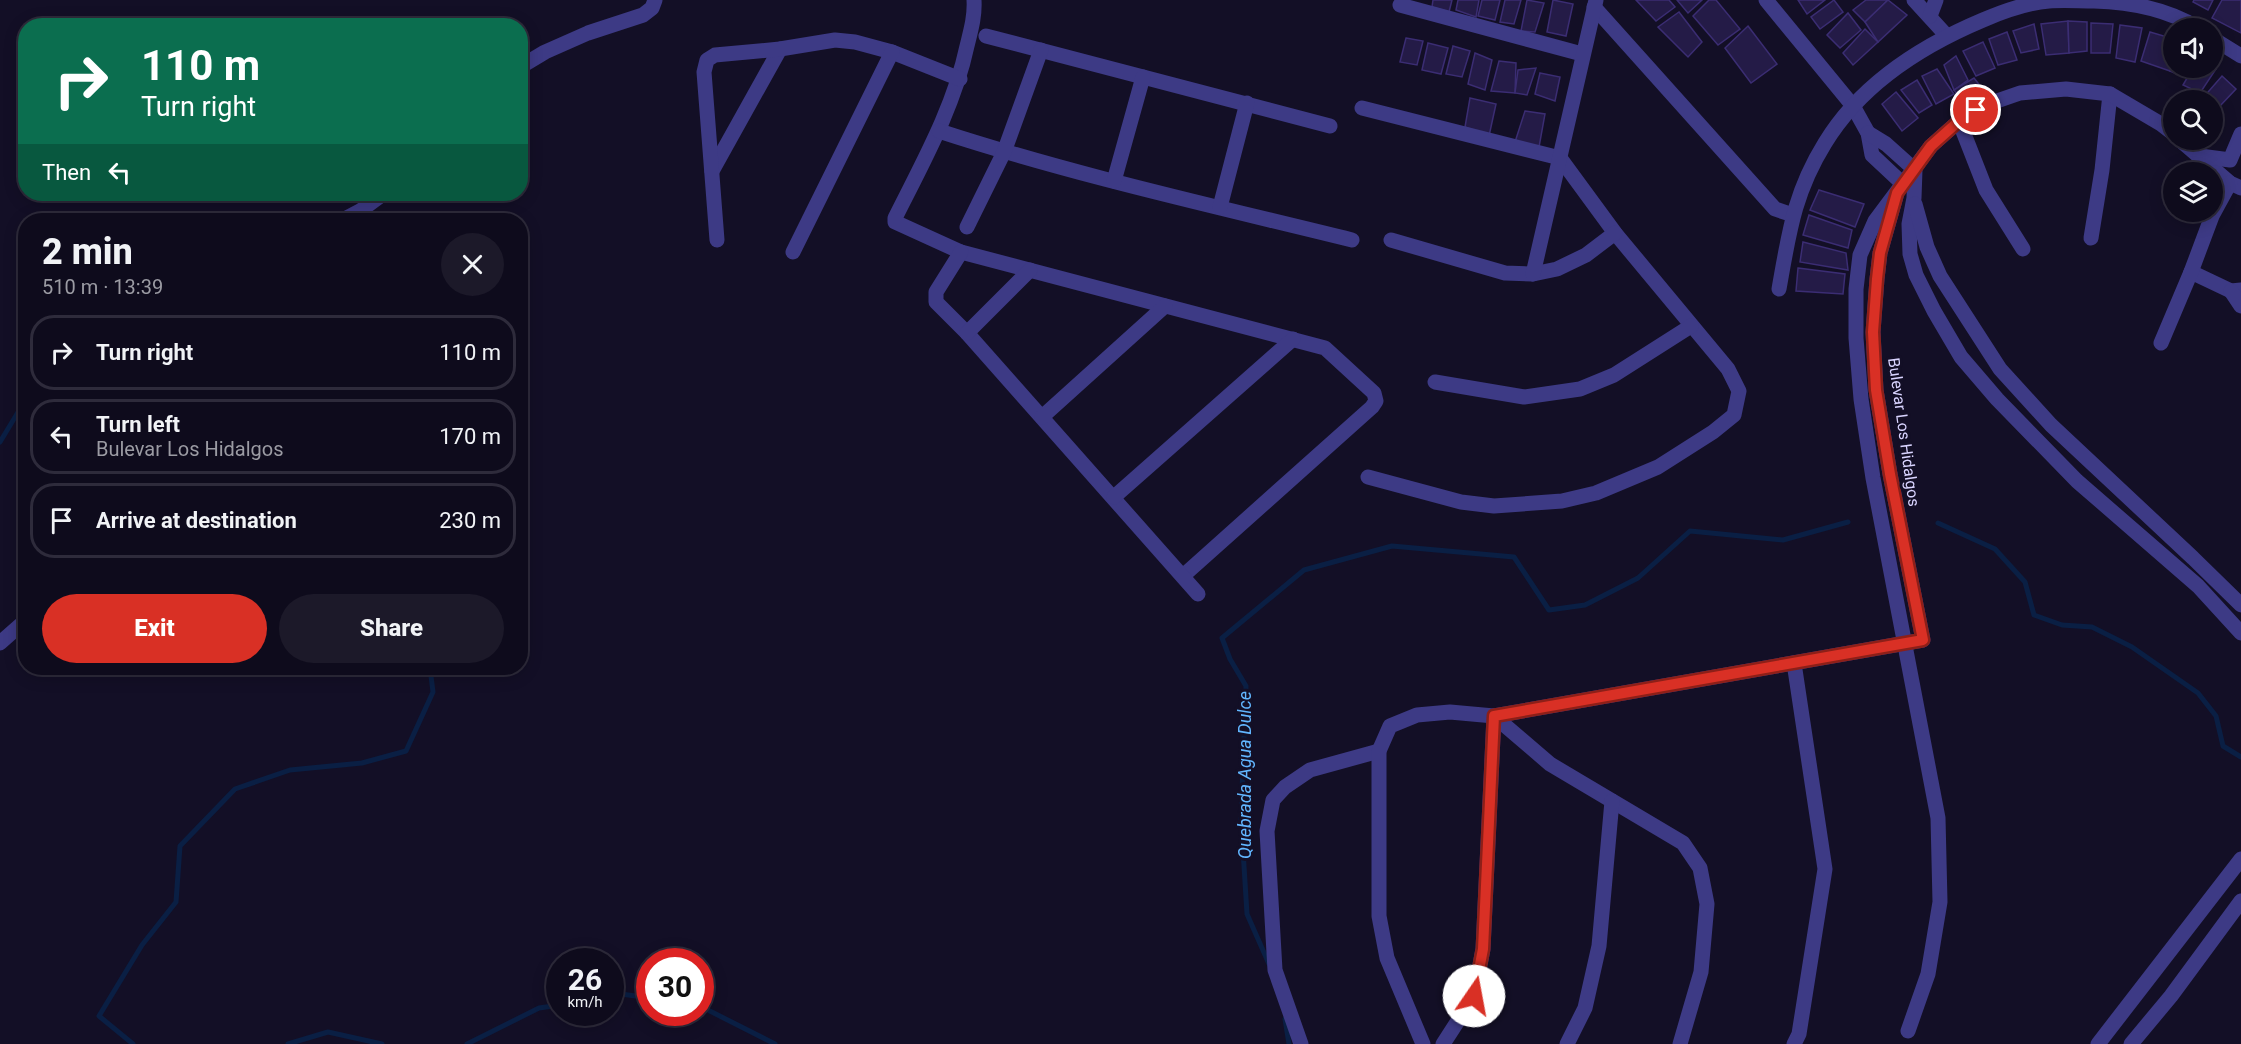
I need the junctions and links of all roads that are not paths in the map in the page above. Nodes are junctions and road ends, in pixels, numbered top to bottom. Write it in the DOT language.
graph roads {
  1 [pos="656,0"];
  2 [pos="974,0"];
  3 [pos="1766,0"];
  4 [pos="1914,0"];
  5 [pos="1936,0"];
  6 [pos="1595,4"];
  7 [pos="1400,5"];
  8 [pos="1930,16"];
  9 [pos="2176,18"];
  10 [pos="1946,35"];
  11 [pos="986,36"];
  12 [pos="2223,45"];
  13 [pos="780,49"];
  14 [pos="1041,50"];
  15 [pos="892,52"];
  16 [pos="1582,54"];
  17 [pos="2241,56"];
  18 [pos="528,62"];
  19 [pos="1143,76"];
  20 [pos="960,79"];
  21 [pos="2110,93"];
  22 [pos="1247,103"];
  23 [pos="1853,106"];
  24 [pos="1362,108"];
  25 [pos="1959,121"];
  26 [pos="1330,126"];
  27 [pos="2163,126"];
  28 [pos="939,131"];
  29 [pos="1868,133"];
  30 [pos="2241,134"];
  31 [pos="2192,150"];
  32 [pos="1004,152"];
  33 [pos="2200,156"];
  34 [pos="1560,158"];
  35 [pos="2235,162"];
  36 [pos="1914,170"];
  37 [pos="712,171"];
  38 [pos="1114,181"];
  39 [pos="2231,183"];
  40 [pos="1900,188"];
  41 [pos="1914,198"];
  42 [pos="374,201"];
  43 [pos="1220,207"];
  44 [pos="358,213"];
  45 [pos="1792,214"];
  46 [pos="966,227"];
  47 [pos="1886,232"];
  48 [pos="1614,233"];
  49 [pos="1909,234"];
  50 [pos="2091,238"];
  51 [pos="717,240"];
  52 [pos="1352,240"];
  53 [pos="1391,240"];
  54 [pos="2023,249"];
  55 [pos="793,252"];
  56 [pos="961,252"];
  57 [pos="1030,270"];
  58 [pos="2192,272"];
  59 [pos="1533,274"];
  60 [pos="1779,289"];
  61 [pos="2236,290"];
  62 [pos="1165,306"];
  63 [pos="2241,306"];
  64 [pos="1691,326"];
  65 [pos="967,333"];
  66 [pos="1293,339"];
  67 [pos="2161,343"];
  68 [pos="1435,382"];
  69 [pos="1042,417"];
  70 [pos="1368,477"];
  71 [pos="1114,497"];
  72 [pos="1184,576"];
  73 [pos="1198,594"];
  74 [pos="2241,605"];
  75 [pos="18,627"];
  76 [pos="2241,633"];
  77 [pos="0,643"];
  78 [pos="1904,644"];
  79 [pos="1794,663"];
  80 [pos="1494,716"];
  81 [pos="1379,751"];
  82 [pos="1612,801"];
  83 [pos="2241,859"];
  84 [pos="2241,901"];
  85 [pos="1908,1032"];
  86 [pos="1301,1044"];
  87 [pos="1423,1044"];
  88 [pos="1443,1044"];
  89 [pos="1568,1044"];
  90 [pos="1680,1044"];
  91 [pos="1794,1044"];
  92 [pos="2098,1044"];
  93 [pos="2131,1044"];
  1 -- 18 [label="street"];
  2 -- 20 [label="street"];
  3 -- 23 [label="street"];
  4 -- 8 [label="street"];
  5 -- 8 [label="street"];
  6 -- 16 [label="street"];
  6 -- 45 [label="street"];
  7 -- 16 [label="street"];
  8 -- 10 [label="street"];
  9 -- 10 [label="street"];
  10 -- 23 [label="street"];
  11 -- 14 [label="street"];
  12 -- 17 [label="street"];
  13 -- 15 [label="street"];
  13 -- 37 [label="street"];
  13 -- 37 [label="street"];
  14 -- 19 [label="street"];
  14 -- 32 [label="street"];
  15 -- 20 [label="street"];
  15 -- 55 [label="street"];
  16 -- 34 [label="street"];
  19 -- 22 [label="street"];
  19 -- 38 [label="street"];
  20 -- 28 [label="street"];
  21 -- 25 [label="street, Bulevar Los Hidalgos"];
  21 -- 27 [label="street, Bulevar Los Hidalgos"];
  21 -- 50 [label="street"];
  22 -- 26 [label="street"];
  22 -- 43 [label="street"];
  23 -- 29 [label="street"];
  23 -- 45 [label="street"];
  24 -- 34 [label="street"];
  25 -- 36 [label="street, Bulevar Los Hidalgos"];
  25 -- 54 [label="street"];
  28 -- 32 [label="street"];
  28 -- 56 [label="street"];
  29 -- 36 [label="street"];
  29 -- 40 [label="street"];
  30 -- 35 [label="street"];
  31 -- 33 [label="street"];
  32 -- 38 [label="street"];
  32 -- 46 [label="street"];
  33 -- 35 [label="street"];
  33 -- 39 [label="street"];
  34 -- 48 [label="street"];
  34 -- 59 [label="street"];
  35 -- 39 [label="street"];
  36 -- 40 [label="street, Bulevar Los Hidalgos"];
  36 -- 41 [label="street"];
  37 -- 51 [label="street"];
  38 -- 43 [label="street"];
  39 -- 58 [label="street"];
  40 -- 47 [label="street, Bulevar Los Hidalgos"];
  40 -- 78 [label="street, Bulevar Los Hidalgos"];
  41 -- 49 [label="street"];
  41 -- 74 [label="street"];
  42 -- 44 [label="street"];
  43 -- 52 [label="street"];
  45 -- 60 [label="street"];
  47 -- 49 [label="street"];
  47 -- 78 [label="street, Bulevar Los Hidalgos"];
  48 -- 59 [label="street"];
  48 -- 64 [label="street"];
  49 -- 76 [label="street"];
  53 -- 59 [label="street"];
  56 -- 57 [label="street"];
  56 -- 65 [label="street"];
  57 -- 62 [label="street"];
  57 -- 65 [label="street"];
  58 -- 61 [label="street"];
  58 -- 67 [label="street"];
  61 -- 63 [label="street"];
  62 -- 66 [label="street"];
  62 -- 69 [label="street"];
  64 -- 68 [label="street"];
  64 -- 70 [label="street"];
  65 -- 69 [label="street"];
  66 -- 71 [label="street"];
  66 -- 72 [label="street"];
  69 -- 71 [label="street"];
  71 -- 72 [label="street"];
  72 -- 73 [label="street"];
  75 -- 77 [label="street"];
  78 -- 79 [label="street"];
  78 -- 85 [label="street, Bulevar Los Hidalgos"];
  79 -- 80 [label="street"];
  79 -- 91 [label="street"];
  80 -- 81 [label="street"];
  80 -- 82 [label="street"];
  80 -- 88 [label="street"];
  81 -- 86 [label="street"];
  81 -- 87 [label="street"];
  82 -- 89 [label="street"];
  82 -- 90 [label="street"];
  83 -- 92 [label="street"];
  84 -- 93 [label="street"];
}
